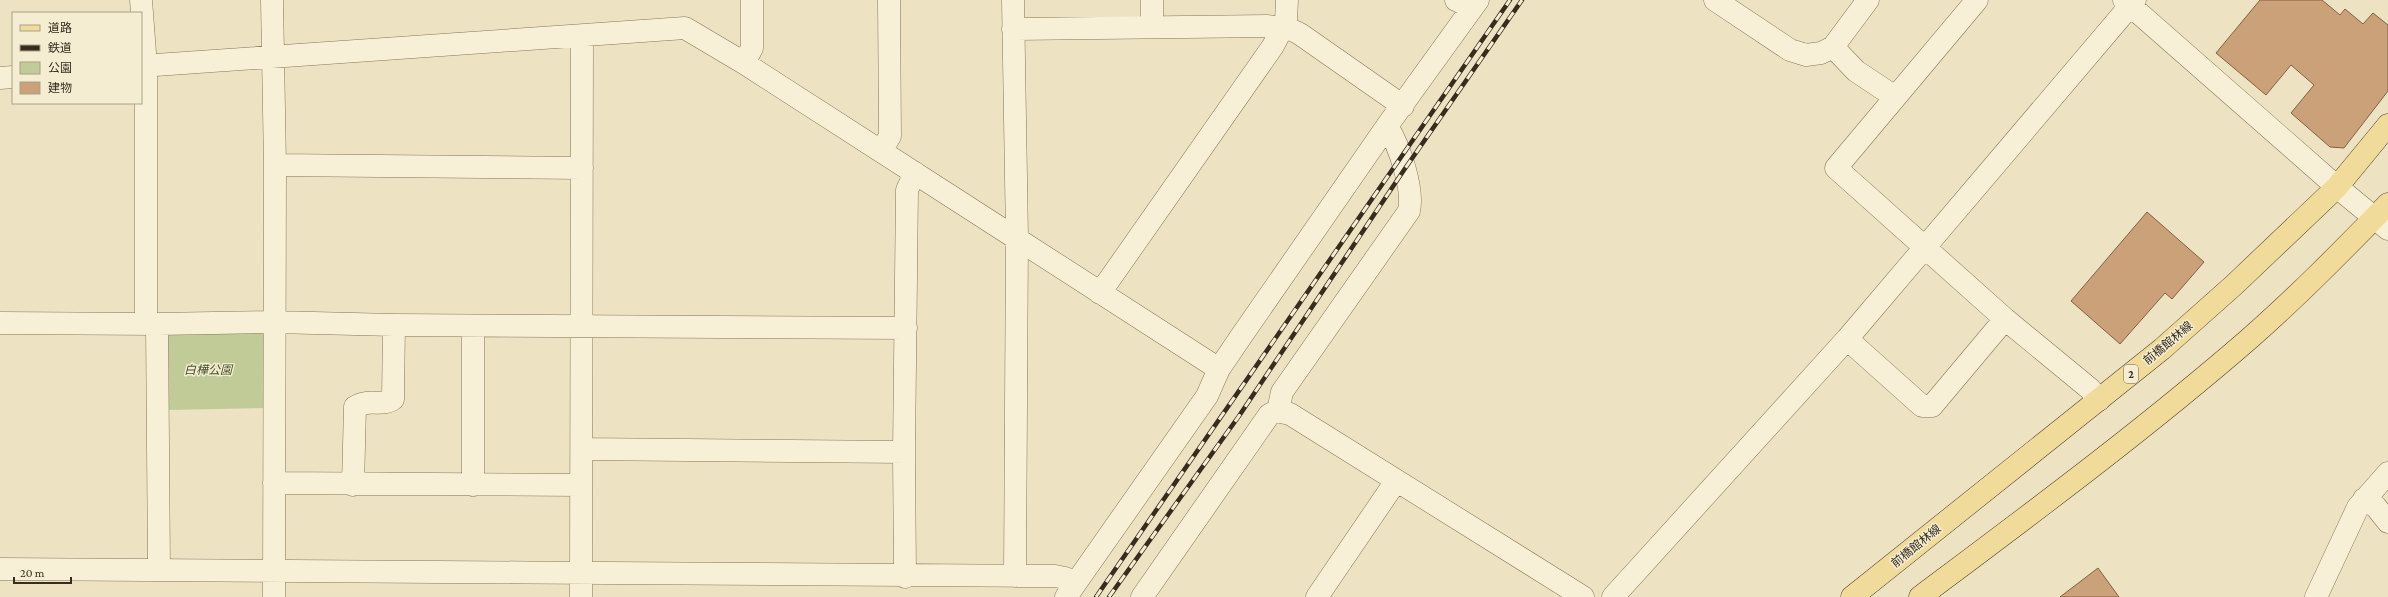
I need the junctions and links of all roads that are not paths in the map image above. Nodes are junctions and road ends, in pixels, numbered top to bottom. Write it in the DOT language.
graph roads {
  1 [pos="141,0"];
  2 [pos="272,0"];
  3 [pos="752,0"];
  4 [pos="889,0"];
  5 [pos="1013,0"];
  6 [pos="1152,0"];
  7 [pos="1287,0"];
  8 [pos="1868,0"];
  9 [pos="1976,0"];
  10 [pos="1718,1"];
  11 [pos="2130,2"];
  12 [pos="1469,3"];
  13 [pos="142,12"];
  14 [pos="142,22"];
  15 [pos="1152,26"];
  16 [pos="1283,28"];
  17 [pos="1014,29"];
  18 [pos="582,36"];
  19 [pos="1833,47"];
  20 [pos="272,58"];
  21 [pos="744,63"];
  22 [pos="144,66"];
  23 [pos="12,77"];
  24 [pos="0,78"];
  25 [pos="1896,97"];
  26 [pos="1403,106"];
  27 [pos="2388,125"];
  28 [pos="1387,126"];
  29 [pos="881,151"];
  30 [pos="275,165"];
  31 [pos="582,168"];
  32 [pos="915,173"];
  33 [pos="2337,187"];
  34 [pos="2383,217"];
  35 [pos="1017,237"];
  36 [pos="1925,247"];
  37 [pos="1100,293"];
  38 [pos="2005,319"];
  39 [pos="274,322"];
  40 [pos="0,323"];
  41 [pos="152,324"];
  42 [pos="394,326"];
  43 [pos="474,326"];
  44 [pos="582,326"];
  45 [pos="906,328"];
  46 [pos="1847,339"];
  47 [pos="1219,369"];
  48 [pos="2098,400"];
  49 [pos="1278,411"];
  50 [pos="582,449"];
  51 [pos="904,452"];
  52 [pos="2388,473"];
  53 [pos="1396,481"];
  54 [pos="274,483"];
  55 [pos="353,485"];
  56 [pos="473,485"];
  57 [pos="582,485"];
  58 [pos="2364,499"];
  59 [pos="2388,522"];
  60 [pos="0,569"];
  61 [pos="159,569"];
  62 [pos="275,570"];
  63 [pos="581,573"];
  64 [pos="1015,576"];
  65 [pos="905,577"];
  66 [pos="1070,591"];
  67 [pos="1558,591"];
  68 [pos="274,597"];
  69 [pos="581,597"];
  70 [pos="1142,597"];
  71 [pos="1317,597"];
  72 [pos="1583,597"];
  73 [pos="1613,597"];
  74 [pos="1852,597"];
  75 [pos="1920,597"];
  76 [pos="2316,597"];
  1 -- 13 [label="street"];
  2 -- 20 [label="street"];
  3 -- 21 [label="street"];
  4 -- 29 [label="street"];
  5 -- 17 [label="street"];
  6 -- 15 [label="street"];
  7 -- 16 [label="street"];
  8 -- 19 [label="street"];
  9 -- 25 [label="street"];
  10 -- 19 [label="street"];
  11 -- 33 [label="street"];
  11 -- 36 [label="street"];
  12 -- 26 [label="street"];
  14 -- 22 [label="street"];
  15 -- 16 [label="street"];
  15 -- 17 [label="street"];
  16 -- 26 [label="street"];
  16 -- 37 [label="street"];
  17 -- 35 [label="street"];
  18 -- 20 [label="street"];
  18 -- 21 [label="street"];
  18 -- 31 [label="street"];
  19 -- 25 [label="street"];
  20 -- 22 [label="street"];
  20 -- 30 [label="street"];
  21 -- 29 [label="street"];
  22 -- 41 [label="street"];
  23 -- 24 [label="street"];
  25 -- 36 [label="street"];
  26 -- 28 [label="street"];
  27 -- 33 [label="main road, 前橋館林線 / 2"];
  28 -- 47 [label="street"];
  28 -- 49 [label="street"];
  29 -- 32 [label="street"];
  30 -- 31 [label="street"];
  30 -- 39 [label="street"];
  31 -- 44 [label="street"];
  32 -- 35 [label="street"];
  32 -- 45 [label="street"];
  33 -- 34 [label="street"];
  33 -- 48 [label="main road, 前橋館林線 / 2"];
  34 -- 75 [label="main road"];
  35 -- 37 [label="street"];
  35 -- 64 [label="street"];
  36 -- 38 [label="street"];
  36 -- 46 [label="street"];
  37 -- 47 [label="street"];
  38 -- 46 [label="street"];
  38 -- 48 [label="street"];
  39 -- 41 [label="street"];
  39 -- 42 [label="street"];
  39 -- 54 [label="street"];
  40 -- 41 [label="street"];
  41 -- 61 [label="street"];
  42 -- 43 [label="street"];
  42 -- 55 [label="street"];
  43 -- 44 [label="street"];
  43 -- 56 [label="street"];
  44 -- 45 [label="street"];
  44 -- 50 [label="street"];
  45 -- 51 [label="street"];
  46 -- 73 [label="street"];
  47 -- 66 [label="street"];
  48 -- 74 [label="main road, 前橋館林線 / 2"];
  49 -- 53 [label="street"];
  49 -- 70 [label="street"];
  50 -- 51 [label="street"];
  50 -- 57 [label="street"];
  51 -- 65 [label="street"];
  52 -- 58 [label="street"];
  53 -- 67 [label="street"];
  53 -- 71 [label="street"];
  54 -- 55 [label="street"];
  54 -- 62 [label="street"];
  55 -- 56 [label="street"];
  56 -- 57 [label="street"];
  57 -- 63 [label="street"];
  58 -- 59 [label="street"];
  58 -- 76 [label="street"];
  60 -- 61 [label="street"];
  61 -- 62 [label="street"];
  62 -- 63 [label="street"];
  62 -- 68 [label="street"];
  63 -- 65 [label="street"];
  63 -- 69 [label="street"];
  64 -- 65 [label="street"];
  64 -- 66 [label="street"];
  67 -- 72 [label="street"];
}
